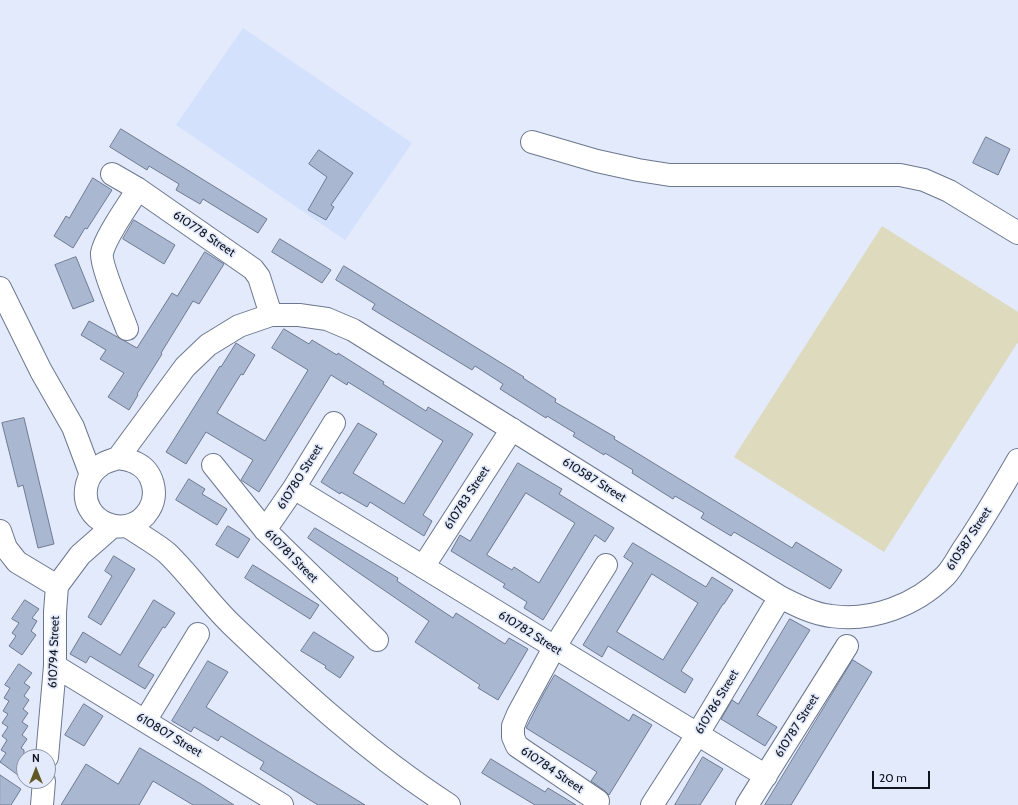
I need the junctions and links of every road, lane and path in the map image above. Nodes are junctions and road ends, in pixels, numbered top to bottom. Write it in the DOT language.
graph roads {
  1 [pos="532,142"];
  2 [pos="112,174"];
  3 [pos="138,189"];
  4 [pos="1018,233"];
  5 [pos="0,288"];
  6 [pos="271,315"];
  7 [pos="127,329"];
  8 [pos="146,420"];
  9 [pos="334,423"];
  10 [pos="73,427"];
  11 [pos="512,429"];
  12 [pos="114,459"];
  13 [pos="1018,460"];
  14 [pos="213,465"];
  15 [pos="141,466"];
  16 [pos="91,475"];
  17 [pos="294,488"];
  18 [pos="151,506"];
  19 [pos="91,511"];
  20 [pos="120,526"];
  21 [pos="265,530"];
  22 [pos="0,532"];
  23 [pos="167,553"];
  24 [pos="80,555"];
  25 [pos="606,565"];
  26 [pos="423,567"];
  27 [pos="57,586"];
  28 [pos="780,597"];
  29 [pos="198,634"];
  30 [pos="376,640"];
  31 [pos="847,646"];
  32 [pos="554,648"];
  33 [pos="55,666"];
  34 [pos="145,721"];
  35 [pos="697,735"];
  36 [pos="48,749"];
  37 [pos="766,776"];
  38 [pos="43,789"];
  39 [pos="598,801"];
  40 [pos="42,805"];
  41 [pos="282,805"];
  42 [pos="449,805"];
  43 [pos="652,805"];
  44 [pos="747,805"];
  1 -- 4 [label="street"];
  2 -- 3 [label="street, 610778 Street"];
  3 -- 6 [label="street, 610778 Street"];
  3 -- 7 [label="street"];
  5 -- 10 [label="street"];
  6 -- 8 [label="street, 610587 Street"];
  6 -- 11 [label="street, 610587 Street"];
  8 -- 12 [label="street, 610587 Street"];
  8 -- 15 [label="street"];
  9 -- 17 [label="street, 610780 Street"];
  10 -- 12 [label="street"];
  10 -- 16 [label="street"];
  11 -- 26 [label="street, 610783 Street"];
  11 -- 28 [label="street, 610587 Street"];
  12 -- 15 [label="street"];
  12 -- 16 [label="street"];
  13 -- 28 [label="street, 610587 Street"];
  14 -- 21 [label="street, 610781 Street"];
  15 -- 18 [label="street"];
  16 -- 19 [label="street"];
  17 -- 21 [label="street, 610780 Street"];
  17 -- 26 [label="street, 610782 Street"];
  18 -- 20 [label="street"];
  18 -- 23 [label="street"];
  19 -- 20 [label="street"];
  19 -- 24 [label="street"];
  20 -- 23 [label="street"];
  20 -- 24 [label="street"];
  21 -- 30 [label="street, 610781 Street"];
  22 -- 27 [label="street"];
  23 -- 42 [label="street"];
  24 -- 27 [label="street"];
  25 -- 32 [label="street, 610784 Street"];
  26 -- 32 [label="street, 610782 Street"];
  27 -- 33 [label="street, 610794 Street"];
  28 -- 35 [label="street, 610786 Street"];
  29 -- 34 [label="street"];
  31 -- 37 [label="street, 610787 Street"];
  32 -- 35 [label="street, 610782 Street"];
  32 -- 39 [label="street, 610784 Street"];
  33 -- 34 [label="street, 610807 Street"];
  33 -- 36 [label="street, 610794 Street"];
  34 -- 41 [label="street, 610807 Street"];
  35 -- 37 [label="street, 610782 Street"];
  35 -- 43 [label="street, 610786 Street"];
  37 -- 44 [label="street, 610787 Street"];
  38 -- 40 [label="street"];
}
